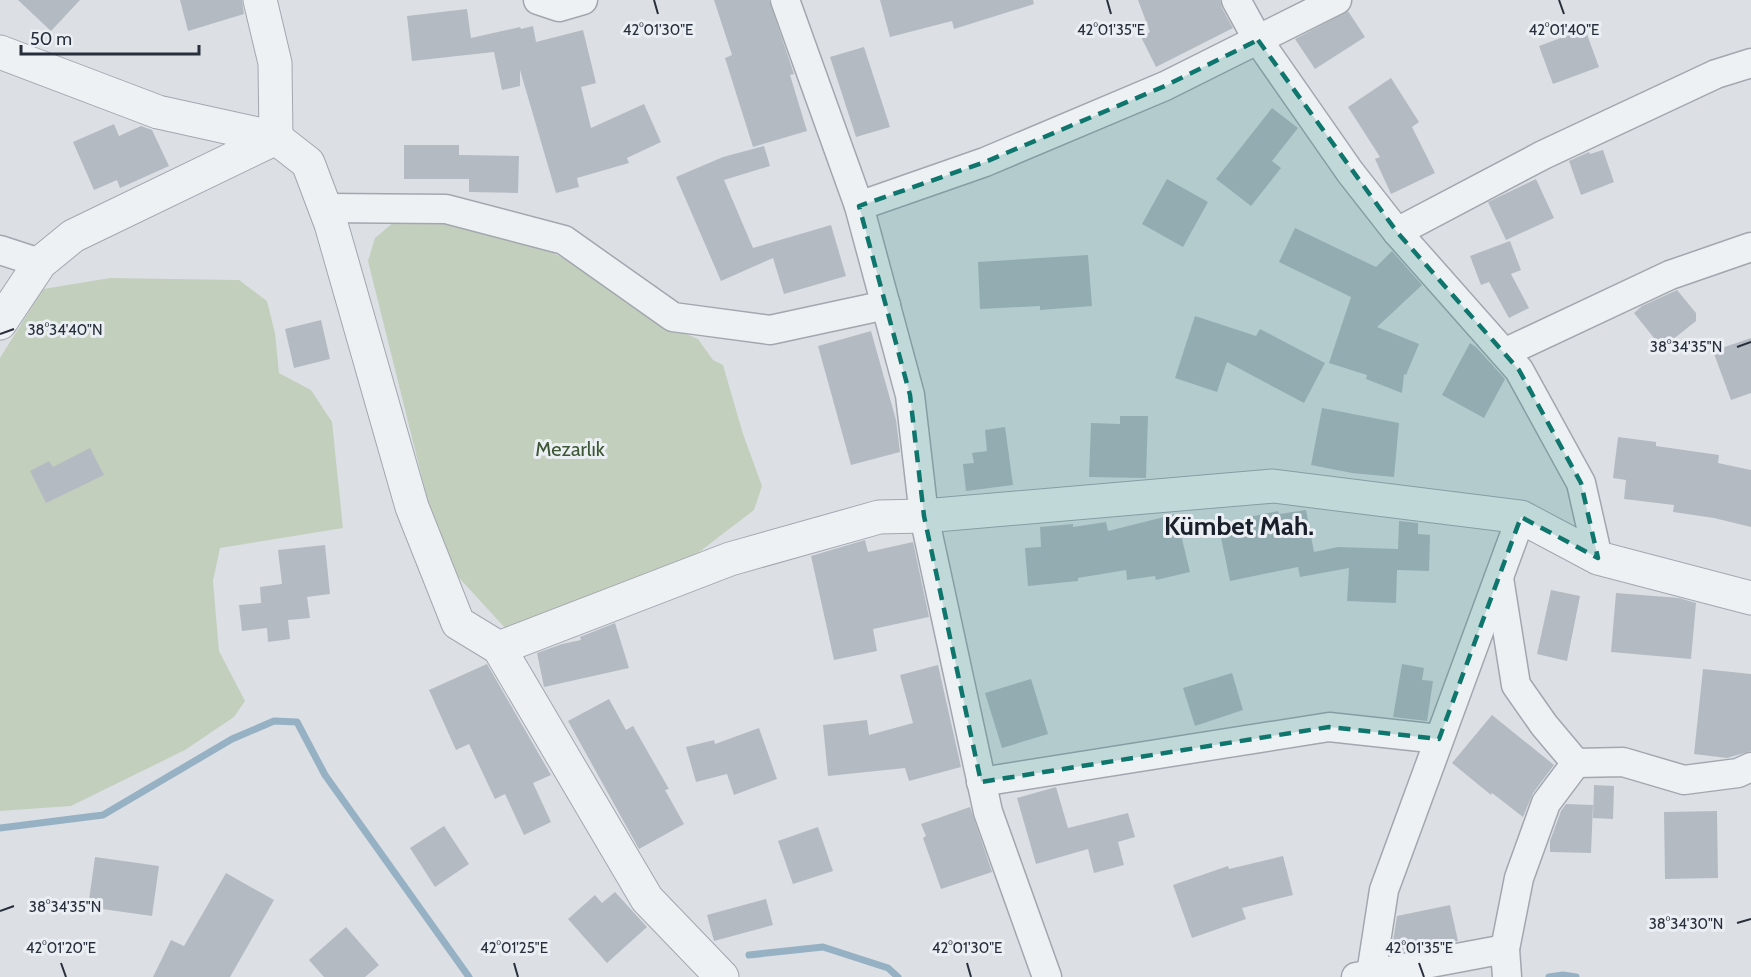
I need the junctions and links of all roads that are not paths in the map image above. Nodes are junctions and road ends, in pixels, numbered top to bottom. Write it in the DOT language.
graph roads {
  1 [pos="260,0"];
  2 [pos="538,0"];
  3 [pos="583,0"];
  4 [pos="785,0"];
  5 [pos="1236,0"];
  6 [pos="1337,0"];
  7 [pos="1258,40"];
  8 [pos="0,52"];
  9 [pos="1751,63"];
  10 [pos="276,138"];
  11 [pos="859,206"];
  12 [pos="325,208"];
  13 [pos="1397,232"];
  14 [pos="1751,247"];
  15 [pos="0,250"];
  16 [pos="40,263"];
  17 [pos="886,305"];
  18 [pos="2,314"];
  19 [pos="1504,353"];
  20 [pos="924,516"];
  21 [pos="1521,517"];
  22 [pos="1598,558"];
  23 [pos="1499,576"];
  24 [pos="1751,598"];
  25 [pos="499,648"];
  26 [pos="1438,739"];
  27 [pos="1576,763"];
  28 [pos="1751,767"];
  29 [pos="981,782"];
  30 [pos="1506,964"];
  31 [pos="1363,976"];
  32 [pos="722,977"];
  33 [pos="1047,977"];
  1 -- 10 [label="street"];
  2 -- 3 [label="street"];
  4 -- 11 [label="street"];
  5 -- 7 [label="street"];
  6 -- 7 [label="street"];
  7 -- 11 [label="street"];
  7 -- 13 [label="street"];
  8 -- 10 [label="street"];
  9 -- 13 [label="street"];
  10 -- 12 [label="street"];
  10 -- 16 [label="street"];
  11 -- 17 [label="street"];
  12 -- 17 [label="street"];
  12 -- 25 [label="street"];
  13 -- 19 [label="street"];
  14 -- 19 [label="street"];
  15 -- 16 [label="street"];
  16 -- 18 [label="street"];
  17 -- 20 [label="street"];
  19 -- 22 [label="street"];
  20 -- 21 [label="street"];
  20 -- 25 [label="street"];
  20 -- 29 [label="street"];
  21 -- 22 [label="street"];
  21 -- 23 [label="street"];
  22 -- 24 [label="street"];
  23 -- 26 [label="street"];
  23 -- 27 [label="street"];
  25 -- 32 [label="street"];
  26 -- 29 [label="street"];
  26 -- 31 [label="street"];
  27 -- 28 [label="street"];
  27 -- 30 [label="street"];
  29 -- 33 [label="street"];
  30 -- 31 [label="street"];
}
